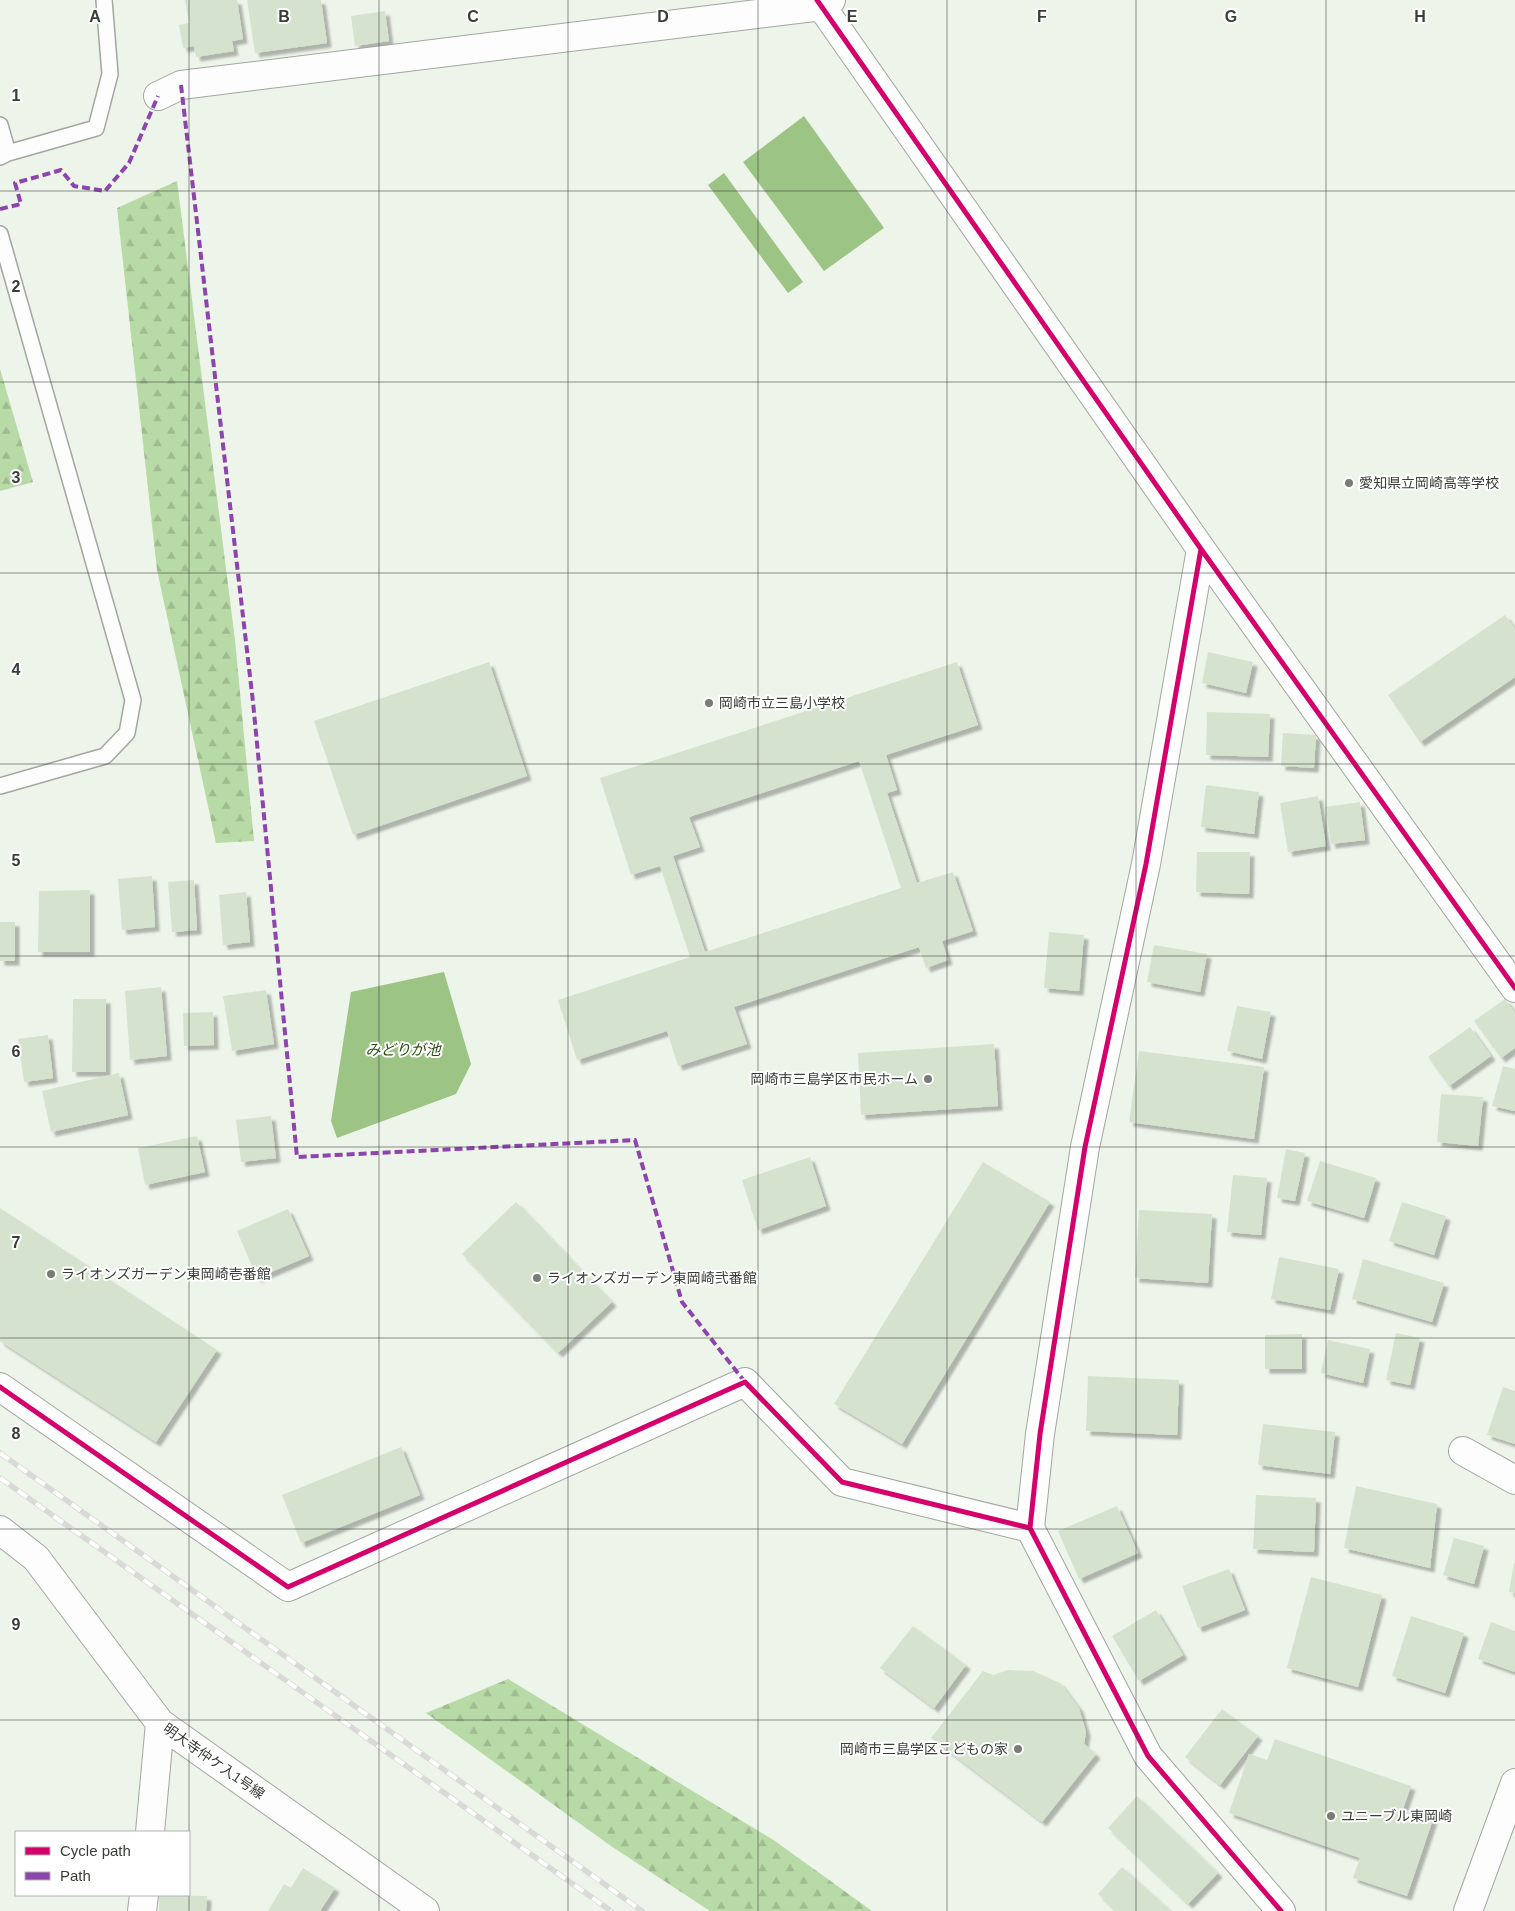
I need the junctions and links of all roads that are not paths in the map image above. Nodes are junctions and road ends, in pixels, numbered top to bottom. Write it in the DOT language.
graph roads {
  1 [pos="104,0"];
  2 [pos="823,2"];
  3 [pos="158,96"];
  4 [pos="0,125"];
  5 [pos="4,155"];
  6 [pos="0,234"];
  7 [pos="1201,549"];
  8 [pos="0,786"];
  9 [pos="1515,988"];
  10 [pos="0,1387"];
  11 [pos="1463,1451"];
  12 [pos="1515,1480"];
  13 [pos="1030,1528"];
  14 [pos="0,1530"];
  15 [pos="160,1723"];
  16 [pos="1515,1783"];
  17 [pos="150,1831"];
  18 [pos="144,1896"];
  19 [pos="142,1911"];
  20 [pos="425,1911"];
  21 [pos="1281,1911"];
  22 [pos="1468,1911"];
  1 -- 5 [label="lane"];
  2 -- 3 [label="street"];
  2 -- 7 [label="street"];
  4 -- 5 [label="lane"];
  6 -- 8 [label="lane"];
  7 -- 9 [label="street"];
  7 -- 13 [label="street"];
  10 -- 13 [label="street"];
  11 -- 12 [label="street"];
  13 -- 21 [label="street"];
  14 -- 15 [label="street, 明大寺仲ケ入1号線"];
  15 -- 17 [label="street"];
  15 -- 20 [label="street, 明大寺仲ケ入1号線"];
  16 -- 22 [label="street"];
  18 -- 19 [label="street"];
}
